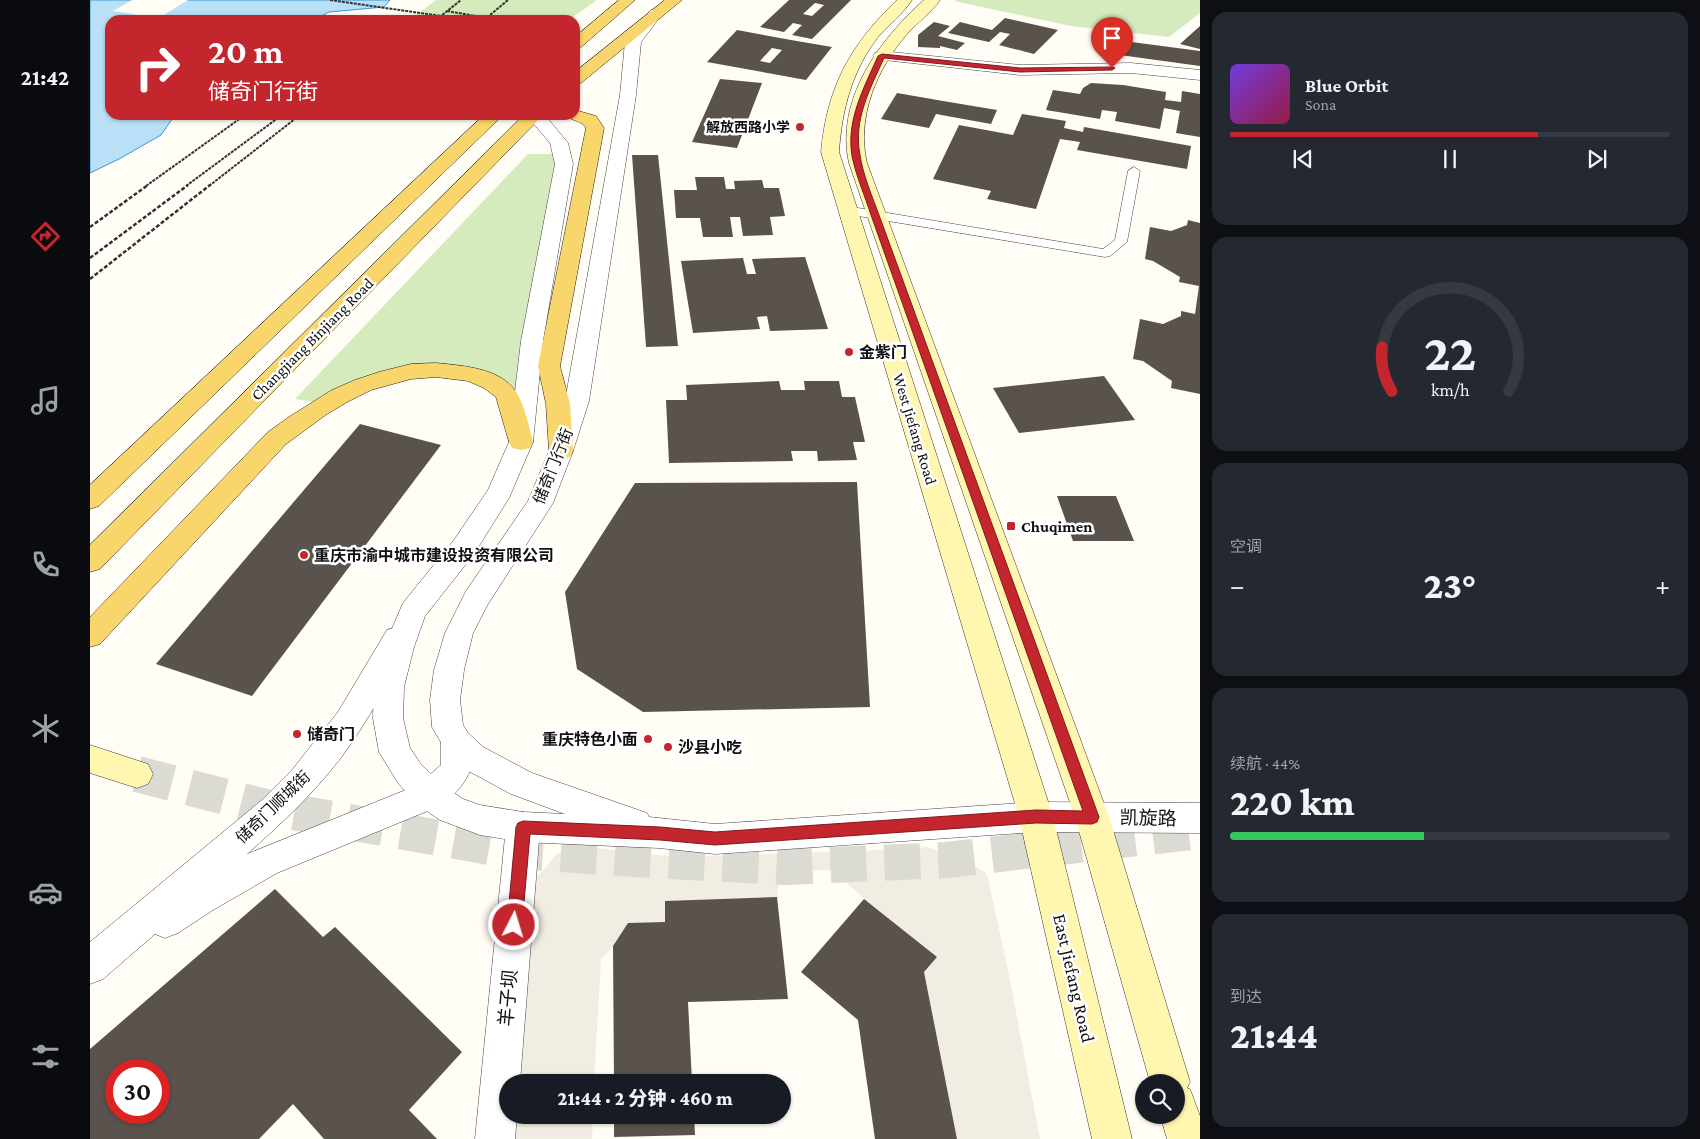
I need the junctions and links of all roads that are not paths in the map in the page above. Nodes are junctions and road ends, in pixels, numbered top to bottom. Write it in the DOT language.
graph roads {
  1 [pos="628,0"];
  2 [pos="905,0"];
  3 [pos="933,0"];
  4 [pos="666,7"];
  5 [pos="580,42"];
  6 [pos="882,56"];
  7 [pos="1200,75"];
  8 [pos="580,76"];
  9 [pos="580,117"];
  10 [pos="519,120"];
  11 [pos="539,120"];
  12 [pos="491,129"];
  13 [pos="1134,171"];
  14 [pos="846,210"];
  15 [pos="875,215"];
  16 [pos="521,442"];
  17 [pos="561,451"];
  18 [pos="90,500"];
  19 [pos="90,562"];
  20 [pos="413,611"];
  21 [pos="90,636"];
  22 [pos="457,742"];
  23 [pos="90,760"];
  24 [pos="137,774"];
  25 [pos="430,795"];
  26 [pos="1036,817"];
  27 [pos="1092,817"];
  28 [pos="1200,818"];
  29 [pos="523,827"];
  30 [pos="660,834"];
  31 [pos="90,966"];
  32 [pos="90,970"];
  33 [pos="1168,1074"];
  34 [pos="1182,1124"];
  35 [pos="496,1139"];
  36 [pos="1112,1139"];
  37 [pos="1187,1139"];
  1 -- 5 [label="main road"];
  2 -- 14 [label="main road, West Jiefang Road"];
  3 -- 6 [label="main road, West Jiefang Road"];
  4 -- 8 [label="main road"];
  4 -- 17 [label="street, 储奇门行街"];
  6 -- 7 [label="street"];
  6 -- 15 [label="main road, West Jiefang Road"];
  9 -- 17 [label="main road"];
  10 -- 12 [label="main road, Changjiang Binjiang Road"];
  11 -- 16 [label="street, 储奇门行街"];
  12 -- 18 [label="main road, Changjiang Binjiang Road"];
  12 -- 19 [label="main road, Changjiang Binjiang Road"];
  13 -- 15 [label="lane"];
  14 -- 15 [label="lane"];
  14 -- 26 [label="main road, West Jiefang Road"];
  15 -- 27 [label="main road, West Jiefang Road"];
  16 -- 20 [label="street, 储奇门行街"];
  16 -- 21 [label="main road"];
  17 -- 22 [label="street, 储奇门行街"];
  20 -- 25 [label="street, 储奇门行街"];
  20 -- 31 [label="street, 储奇门顺城街"];
  22 -- 25 [label="street, 储奇门顺城街"];
  22 -- 30 [label="street, 储奇门行街"];
  23 -- 24 [label="main road"];
  25 -- 29 [label="street, 储奇门行街"];
  25 -- 32 [label="street, 储奇门顺城街"];
  26 -- 27 [label="street, 凯旋路"];
  26 -- 30 [label="street, 储奇门行街"];
  26 -- 36 [label="main road, East Jiefang Road"];
  27 -- 28 [label="street, 凯旋路"];
  27 -- 33 [label="main road"];
  29 -- 30 [label="street, 储奇门行街"];
  29 -- 35 [label="street, 羊子坝"];
  34 -- 37 [label="main road"];
}
